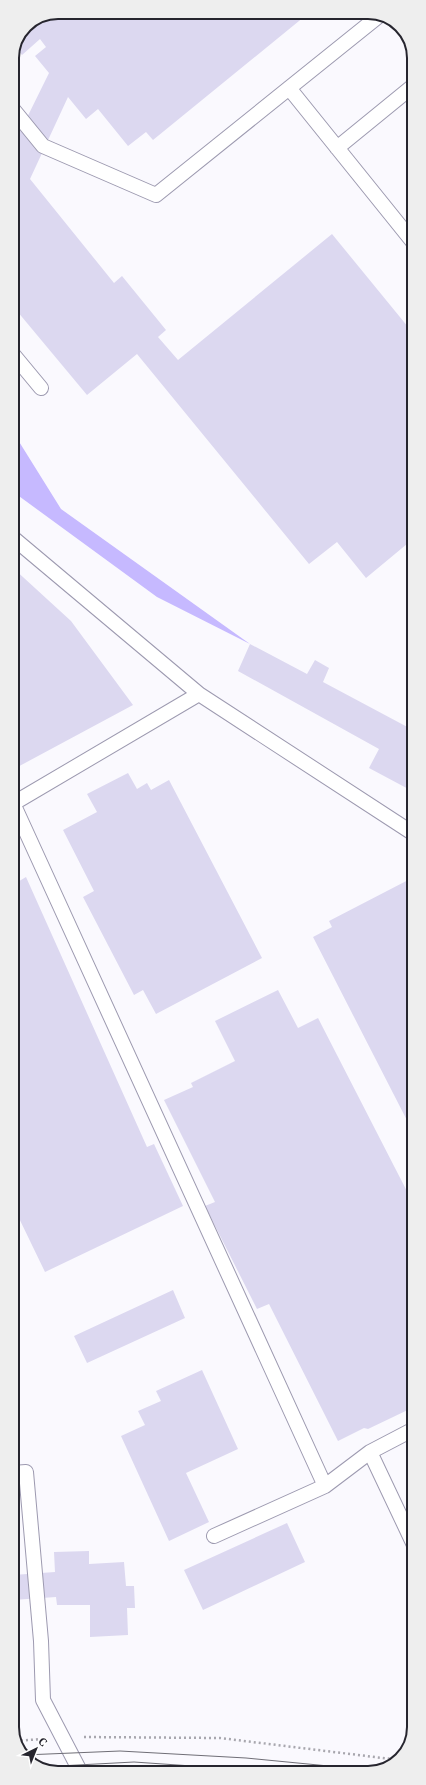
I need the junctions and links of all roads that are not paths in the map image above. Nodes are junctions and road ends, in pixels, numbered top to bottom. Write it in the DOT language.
graph roads {
  1 [pos="374,19"];
  2 [pos="289,88"];
  3 [pos="407,91"];
  4 [pos="19,117"];
  5 [pos="337,148"];
  6 [pos="407,235"];
  7 [pos="19,361"];
  8 [pos="41,388"];
  9 [pos="19,543"];
  10 [pos="199,694"];
  11 [pos="19,799"];
  12 [pos="19,815"];
  13 [pos="407,829"];
  14 [pos="407,1433"];
  15 [pos="370,1452"];
  16 [pos="19,1473"];
  17 [pos="325,1486"];
  18 [pos="407,1530"];
  19 [pos="214,1536"];
  20 [pos="77,1766"];
  1 -- 2 [label="lane"];
  2 -- 4 [label="lane"];
  2 -- 5 [label="lane"];
  3 -- 5 [label="lane"];
  5 -- 6 [label="lane"];
  7 -- 8 [label="lane"];
  9 -- 10 [label="lane"];
  10 -- 11 [label="lane"];
  10 -- 13 [label="lane"];
  12 -- 17 [label="lane"];
  14 -- 15 [label="lane"];
  15 -- 17 [label="lane"];
  15 -- 18 [label="lane"];
  16 -- 20 [label="lane"];
  17 -- 19 [label="lane"];
}
